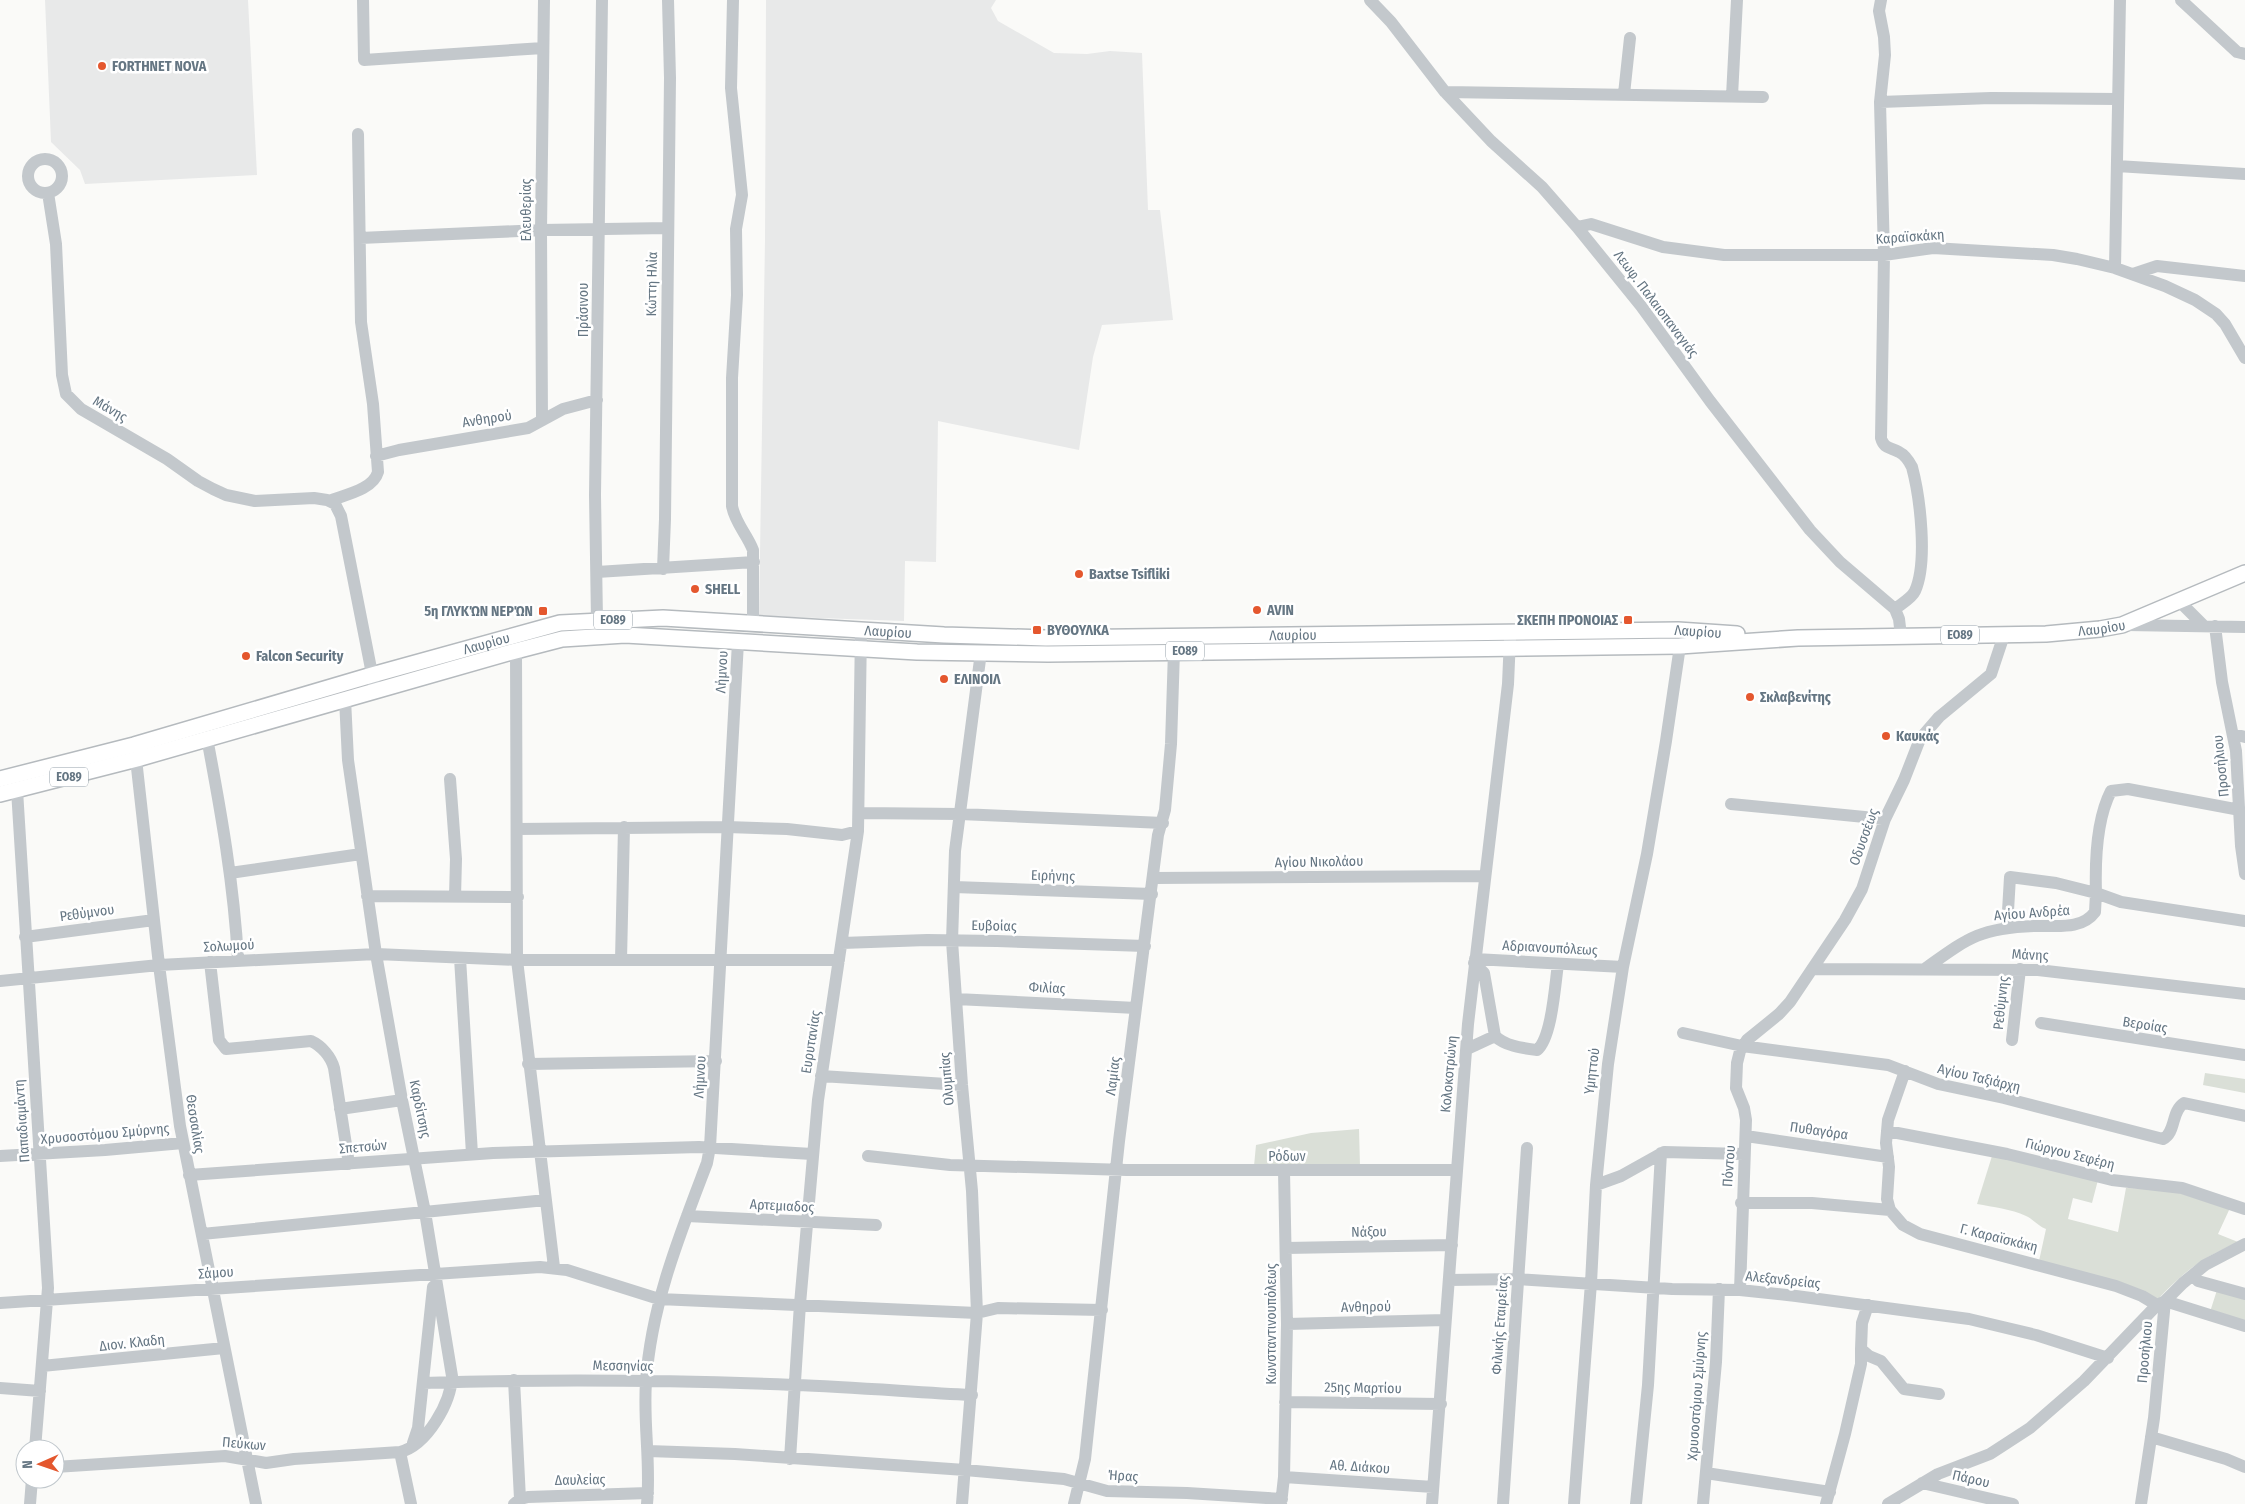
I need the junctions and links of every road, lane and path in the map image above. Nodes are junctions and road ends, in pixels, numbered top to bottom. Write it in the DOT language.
graph roads {
  1 [pos="363,0"];
  2 [pos="544,0"];
  3 [pos="602,0"];
  4 [pos="668,0"];
  5 [pos="733,0"];
  6 [pos="1370,0"];
  7 [pos="1737,0"];
  8 [pos="1881,0"];
  9 [pos="2120,0"];
  10 [pos="2180,0"];
  11 [pos="1630,38"];
  12 [pos="543,48"];
  13 [pos="2245,54"];
  14 [pos="1445,92"];
  15 [pos="1624,94"];
  16 [pos="1732,96"];
  17 [pos="1763,97"];
  18 [pos="2117,99"];
  19 [pos="1880,102"];
  20 [pos="358,134"];
  21 [pos="2117,166"];
  22 [pos="2245,174"];
  23 [pos="48,193"];
  24 [pos="1577,227"];
  25 [pos="668,228"];
  26 [pos="541,230"];
  27 [pos="598,230"];
  28 [pos="360,238"];
  29 [pos="1884,256"];
  30 [pos="2115,268"];
  31 [pos="2133,274"];
  32 [pos="2245,276"];
  33 [pos="2245,358"];
  34 [pos="597,400"];
  35 [pos="542,420"];
  36 [pos="376,456"];
  37 [pos="329,501"];
  38 [pos="754,562"];
  39 [pos="663,569"];
  40 [pos="597,572"];
  41 [pos="2245,573"];
  42 [pos="2181,600"];
  43 [pos="1895,609"];
  44 [pos="597,620"];
  45 [pos="753,623"];
  46 [pos="2122,624"];
  47 [pos="2209,626"];
  48 [pos="2245,627"];
  49 [pos="861,630"];
  50 [pos="1510,631"];
  51 [pos="2004,635"];
  52 [pos="1900,636"];
  53 [pos="1798,638"];
  54 [pos="738,642"];
  55 [pos="1680,646"];
  56 [pos="1510,647"];
  57 [pos="860,649"];
  58 [pos="516,650"];
  59 [pos="1174,651"];
  60 [pos="981,652"];
  61 [pos="372,675"];
  62 [pos="376,690"];
  63 [pos="344,699"];
  64 [pos="2239,735"];
  65 [pos="207,738"];
  66 [pos="136,752"];
  67 [pos="0,779"];
  68 [pos="450,779"];
  69 [pos="17,790"];
  70 [pos="0,794"];
  71 [pos="1731,804"];
  72 [pos="2240,810"];
  73 [pos="859,813"];
  74 [pos="960,814"];
  75 [pos="1885,820"];
  76 [pos="1163,823"];
  77 [pos="624,827"];
  78 [pos="727,827"];
  79 [pos="517,829"];
  80 [pos="858,831"];
  81 [pos="2243,839"];
  82 [pos="361,854"];
  83 [pos="230,873"];
  84 [pos="2245,874"];
  85 [pos="1485,876"];
  86 [pos="1154,878"];
  87 [pos="954,887"];
  88 [pos="2096,893"];
  89 [pos="1152,894"];
  90 [pos="367,896"];
  91 [pos="455,896"];
  92 [pos="518,897"];
  93 [pos="154,920"];
  94 [pos="2245,921"];
  95 [pos="2007,928"];
  96 [pos="25,937"];
  97 [pos="952,941"];
  98 [pos="842,943"];
  99 [pos="1145,946"];
  100 [pos="376,954"];
  101 [pos="460,958"];
  102 [pos="238,960"];
  103 [pos="516,960"];
  104 [pos="621,960"];
  105 [pos="839,960"];
  106 [pos="721,961"];
  107 [pos="1474,961"];
  108 [pos="210,962"];
  109 [pos="1558,964"];
  110 [pos="159,965"];
  111 [pos="1623,967"];
  112 [pos="1926,968"];
  113 [pos="1812,969"];
  114 [pos="2020,969"];
  115 [pos="28,978"];
  116 [pos="0,981"];
  117 [pos="2245,994"];
  118 [pos="956,999"];
  119 [pos="1136,1008"];
  120 [pos="2041,1023"];
  121 [pos="1683,1034"];
  122 [pos="1495,1036"];
  123 [pos="2012,1040"];
  124 [pos="1742,1046"];
  125 [pos="1467,1049"];
  126 [pos="2245,1055"];
  127 [pos="716,1061"];
  128 [pos="528,1064"];
  129 [pos="1905,1071"];
  130 [pos="821,1076"];
  131 [pos="962,1084"];
  132 [pos="402,1100"];
  133 [pos="340,1110"];
  134 [pos="2245,1116"];
  135 [pos="1887,1131"];
  136 [pos="1746,1136"];
  137 [pos="183,1143"];
  138 [pos="710,1147"];
  139 [pos="1528,1148"];
  140 [pos="540,1151"];
  141 [pos="1661,1153"];
  142 [pos="472,1154"];
  143 [pos="812,1154"];
  144 [pos="1744,1154"];
  145 [pos="39,1155"];
  146 [pos="0,1156"];
  147 [pos="868,1156"];
  148 [pos="1888,1157"];
  149 [pos="415,1158"];
  150 [pos="349,1164"];
  151 [pos="970,1166"];
  152 [pos="1116,1169"];
  153 [pos="1458,1170"];
  154 [pos="1284,1171"];
  155 [pos="189,1176"];
  156 [pos="1596,1185"];
  157 [pos="546,1200"];
  158 [pos="1741,1203"];
  159 [pos="2245,1209"];
  160 [pos="1890,1210"];
  161 [pos="425,1212"];
  162 [pos="687,1216"];
  163 [pos="806,1222"];
  164 [pos="876,1226"];
  165 [pos="202,1234"];
  166 [pos="2245,1244"];
  167 [pos="1452,1245"];
  168 [pos="1286,1248"];
  169 [pos="554,1267"];
  170 [pos="435,1275"];
  171 [pos="2193,1275"];
  172 [pos="1518,1279"];
  173 [pos="1449,1280"];
  174 [pos="1592,1283"];
  175 [pos="213,1288"];
  176 [pos="1653,1288"];
  177 [pos="1719,1290"];
  178 [pos="1740,1290"];
  179 [pos="2245,1294"];
  180 [pos="48,1299"];
  181 [pos="660,1299"];
  182 [pos="0,1303"];
  183 [pos="2161,1303"];
  184 [pos="800,1304"];
  185 [pos="1868,1306"];
  186 [pos="1102,1310"];
  187 [pos="977,1313"];
  188 [pos="1445,1320"];
  189 [pos="1286,1324"];
  190 [pos="2245,1326"];
  191 [pos="224,1348"];
  192 [pos="1860,1349"];
  193 [pos="2108,1358"];
  194 [pos="42,1366"];
  195 [pos="514,1380"];
  196 [pos="646,1381"];
  197 [pos="423,1382"];
  198 [pos="452,1382"];
  199 [pos="795,1385"];
  200 [pos="0,1388"];
  201 [pos="40,1391"];
  202 [pos="972,1394"];
  203 [pos="1939,1394"];
  204 [pos="1285,1402"];
  205 [pos="1441,1404"];
  206 [pos="2151,1437"];
  207 [pos="36,1439"];
  208 [pos="413,1445"];
  209 [pos="648,1451"];
  210 [pos="400,1452"];
  211 [pos="247,1459"];
  212 [pos="790,1459"];
  213 [pos="65,1466"];
  214 [pos="2245,1467"];
  215 [pos="965,1470"];
  216 [pos="1706,1474"];
  217 [pos="1284,1477"];
  218 [pos="1079,1482"];
  219 [pos="1922,1483"];
  220 [pos="1433,1488"];
  221 [pos="31,1489"];
  222 [pos="648,1498"];
  223 [pos="1828,1498"];
  224 [pos="517,1502"];
  225 [pos="1281,1502"];
  226 [pos="30,1504"];
  227 [pos="256,1504"];
  228 [pos="411,1504"];
  229 [pos="962,1504"];
  230 [pos="1074,1504"];
  231 [pos="1432,1504"];
  232 [pos="1503,1504"];
  233 [pos="1574,1504"];
  234 [pos="1636,1504"];
  235 [pos="1704,1504"];
  236 [pos="1888,1504"];
  237 [pos="2013,1504"];
  238 [pos="2141,1504"];
  1 -- 12 [label="street"];
  2 -- 12 [label="street, Ελευθερίας"];
  3 -- 27 [label="street, Πράσινου"];
  4 -- 25 [label="street, Κώττη Ηλία"];
  5 -- 38 [label="street"];
  6 -- 14 [label="street, Λεωφ. Παλαιοπαναγιάς"];
  7 -- 16 [label="street"];
  8 -- 19 [label="street"];
  9 -- 18 [label="street"];
  10 -- 13 [label="street"];
  11 -- 15 [label="street"];
  12 -- 26 [label="street, Ελευθερίας"];
  14 -- 15 [label="street"];
  14 -- 24 [label="street, Λεωφ. Παλαιοπαναγιάς"];
  15 -- 16 [label="street"];
  16 -- 17 [label="street"];
  18 -- 19 [label="street"];
  18 -- 21 [label="street"];
  19 -- 29 [label="street"];
  20 -- 28 [label="street, Μάνης"];
  21 -- 22 [label="street"];
  21 -- 30 [label="street"];
  23 -- 37 [label="street, Μάνης"];
  24 -- 29 [label="street, Καραϊσκάκη"];
  24 -- 43 [label="street, Λεωφ. Παλαιοπαναγιάς"];
  25 -- 27 [label="street"];
  25 -- 39 [label="street, Κώττη Ηλία"];
  26 -- 27 [label="street"];
  26 -- 28 [label="street"];
  26 -- 35 [label="street, Ελευθερίας"];
  27 -- 34 [label="street, Πράσινου"];
  28 -- 36 [label="street, Μάνης"];
  29 -- 30 [label="street, Καραϊσκάκη"];
  29 -- 43 [label="street"];
  30 -- 31 [label="street, Καραϊσκάκη"];
  31 -- 32 [label="street"];
  31 -- 33 [label="street, Καραϊσκάκη"];
  34 -- 35 [label="street, Ανθηρού"];
  34 -- 40 [label="street, Πράσινου"];
  35 -- 36 [label="street, Ανθηρού"];
  36 -- 37 [label="street, Μάνης"];
  37 -- 61 [label="street"];
  38 -- 39 [label="street"];
  38 -- 45 [label="street"];
  39 -- 40 [label="street"];
  40 -- 44 [label="street, Πράσινου"];
  41 -- 42 [label="main road, Λαυρίου / ΕΟ89"];
  42 -- 46 [label="main road, Λαυρίου / ΕΟ89"];
  42 -- 47 [label="street"];
  43 -- 52 [label="street"];
  44 -- 45 [label="main road, Λαυρίου / ΕΟ89"];
  44 -- 61 [label="main road, Λαυρίου / ΕΟ89"];
  45 -- 49 [label="main road, Λαυρίου / ΕΟ89"];
  46 -- 47 [label="street"];
  46 -- 51 [label="main road, Λαυρίου / ΕΟ89"];
  47 -- 48 [label="street"];
  47 -- 64 [label="street, Προσήλιου"];
  49 -- 50 [label="main road, Λαυρίου / ΕΟ89"];
  49 -- 57 [label="street, Ευρυτανίας"];
  50 -- 53 [label="main road, Λαυρίου / ΕΟ89"];
  50 -- 56 [label="street, Κολοκοτρώνη"];
  51 -- 52 [label="main road, Λαυρίου / ΕΟ89"];
  51 -- 75 [label="street, Οδυσσέως"];
  52 -- 53 [label="main road, Λαυρίου / ΕΟ89"];
  53 -- 55 [label="main road, Λαυρίου / ΕΟ89"];
  54 -- 57 [label="main road, Λαυρίου / ΕΟ89"];
  54 -- 58 [label="main road, Λαυρίου / ΕΟ89"];
  54 -- 78 [label="street, Λήμνου"];
  55 -- 56 [label="main road, Λαυρίου / ΕΟ89"];
  55 -- 111 [label="street, Υμηττού"];
  56 -- 59 [label="main road, Λαυρίου / ΕΟ89"];
  56 -- 85 [label="street, Κολοκοτρώνη"];
  57 -- 60 [label="main road, Λαυρίου / ΕΟ89"];
  57 -- 73 [label="street, Ευρυτανίας"];
  58 -- 62 [label="main road, Λαυρίου / ΕΟ89"];
  58 -- 79 [label="street"];
  59 -- 60 [label="main road, Λαυρίου / ΕΟ89"];
  59 -- 76 [label="street, Λαμίας"];
  60 -- 74 [label="street, Ολυμπίας"];
  61 -- 62 [label="street"];
  61 -- 66 [label="main road, Λαυρίου / ΕΟ89"];
  62 -- 63 [label="main road, Λαυρίου / ΕΟ89"];
  63 -- 65 [label="main road, Λαυρίου / ΕΟ89"];
  63 -- 82 [label="street, Καρδίτσης"];
  64 -- 72 [label="street, Προσήλιου"];
  65 -- 66 [label="main road, Λαυρίου / ΕΟ89"];
  65 -- 83 [label="street"];
  66 -- 67 [label="main road, Λαυρίου / ΕΟ89"];
  66 -- 69 [label="main road, Λαυρίου / ΕΟ89"];
  66 -- 93 [label="street, Θεσσαλίας"];
  68 -- 91 [label="street"];
  69 -- 70 [label="main road, Λαυρίου / ΕΟ89"];
  69 -- 96 [label="street, Παπαδιαμάντη"];
  71 -- 75 [label="street"];
  72 -- 81 [label="street, Προσήλιου"];
  72 -- 88 [label="street, Αγίου Ανδρέα"];
  73 -- 74 [label="street"];
  73 -- 80 [label="street, Ευρυτανίας"];
  74 -- 76 [label="street"];
  74 -- 87 [label="street, Ολυμπίας"];
  75 -- 113 [label="street, Οδυσσέως"];
  76 -- 86 [label="street, Λαμίας"];
  77 -- 78 [label="street"];
  77 -- 79 [label="street"];
  77 -- 104 [label="street"];
  78 -- 80 [label="street"];
  78 -- 106 [label="street, Λήμνου"];
  79 -- 92 [label="street"];
  80 -- 98 [label="street, Ευρυτανίας"];
  81 -- 84 [label="street, Προσήλιου"];
  82 -- 83 [label="street"];
  82 -- 90 [label="street, Καρδίτσης"];
  83 -- 102 [label="street"];
  85 -- 86 [label="street, Αγίου Νικολάου"];
  85 -- 107 [label="street, Κολοκοτρώνη"];
  86 -- 89 [label="street, Λαμίας"];
  87 -- 89 [label="street, Ειρήνης"];
  87 -- 97 [label="street, Ολυμπίας"];
  88 -- 94 [label="street"];
  88 -- 95 [label="street, Αγίου Ανδρέα"];
  88 -- 95 [label="street"];
  89 -- 99 [label="street, Λαμίας"];
  90 -- 91 [label="street"];
  90 -- 100 [label="street, Καρδίτσης"];
  91 -- 92 [label="street"];
  92 -- 103 [label="street"];
  93 -- 96 [label="street, Ρεθύμνου"];
  93 -- 110 [label="street, Θεσσαλίας"];
  95 -- 112 [label="street, Αγίου Ανδρέα"];
  96 -- 115 [label="street, Παπαδιαμάντη"];
  97 -- 98 [label="street, Ευβοίας"];
  97 -- 99 [label="street, Ευβοίας"];
  97 -- 118 [label="street, Ολυμπίας"];
  98 -- 105 [label="street, Ευρυτανίας"];
  99 -- 119 [label="street, Λαμίας"];
  100 -- 101 [label="street, Σολωμού"];
  100 -- 102 [label="street, Σολωμού"];
  100 -- 132 [label="street, Καρδίτσης"];
  101 -- 103 [label="street, Σολωμού"];
  101 -- 142 [label="street"];
  102 -- 108 [label="street, Σολωμού"];
  103 -- 104 [label="street, Σολωμού"];
  103 -- 128 [label="street"];
  104 -- 106 [label="street, Σολωμού"];
  105 -- 106 [label="street, Σολωμού"];
  105 -- 130 [label="street, Ευρυτανίας"];
  106 -- 127 [label="street, Λήμνου"];
  107 -- 109 [label="street, Αδριανουπόλεως"];
  107 -- 122 [label="street"];
  107 -- 125 [label="street, Κολοκοτρώνη"];
  108 -- 110 [label="street, Σολωμού"];
  108 -- 133 [label="street"];
  109 -- 111 [label="street, Αδριανουπόλεως"];
  109 -- 122 [label="street"];
  110 -- 115 [label="street, Σολωμού"];
  110 -- 137 [label="street, Θεσσαλίας"];
  111 -- 156 [label="street, Υμηττού"];
  112 -- 113 [label="street, Μάνης"];
  112 -- 114 [label="street, Μάνης"];
  113 -- 124 [label="street, Οδυσσέως"];
  114 -- 117 [label="street, Μάνης"];
  114 -- 123 [label="street, Ρεθύμνης"];
  115 -- 116 [label="street, Σολωμού"];
  115 -- 145 [label="street, Παπαδιαμάντη"];
  118 -- 119 [label="street, Φιλίας"];
  118 -- 131 [label="street, Ολυμπίας"];
  119 -- 152 [label="street, Λαμίας"];
  120 -- 126 [label="street, Βεροίας"];
  121 -- 124 [label="street, Αγίου Ταξιάρχη"];
  122 -- 125 [label="street"];
  124 -- 129 [label="street, Αγίου Ταξιάρχη"];
  124 -- 136 [label="street, Πόντου"];
  125 -- 153 [label="street, Κολοκοτρώνη"];
  127 -- 128 [label="street"];
  127 -- 138 [label="street, Λήμνου"];
  128 -- 140 [label="street"];
  129 -- 134 [label="street, Αγίου Ταξιάρχη"];
  129 -- 135 [label="street"];
  130 -- 131 [label="street"];
  130 -- 143 [label="street, Ευρυτανίας"];
  131 -- 151 [label="street, Ολυμπίας"];
  132 -- 133 [label="street"];
  132 -- 149 [label="street, Καρδίτσης"];
  133 -- 150 [label="street"];
  135 -- 148 [label="street"];
  135 -- 159 [label="street, Γιώργου Σεφέρη"];
  136 -- 144 [label="street, Πόντου"];
  136 -- 148 [label="street, Πυθαγόρα"];
  137 -- 145 [label="street, Χρυσοστόμου Σμύρνης"];
  137 -- 155 [label="street, Θεσσαλίας"];
  138 -- 140 [label="street, Σπετσών"];
  138 -- 143 [label="street, Σπετσών"];
  138 -- 162 [label="street, Λήμνου"];
  139 -- 172 [label="street, Φιλικής Εταιρείας"];
  140 -- 142 [label="street, Σπετσών"];
  140 -- 157 [label="street"];
  141 -- 144 [label="street"];
  141 -- 156 [label="street"];
  141 -- 176 [label="street"];
  142 -- 149 [label="street, Σπετσών"];
  143 -- 163 [label="street, Ευρυτανίας"];
  144 -- 158 [label="street, Πόντου"];
  145 -- 146 [label="street, Χρυσοστόμου Σμύρνης"];
  145 -- 180 [label="street, Παπαδιαμάντη"];
  147 -- 151 [label="street, Ρόδων"];
  148 -- 160 [label="street"];
  149 -- 150 [label="street, Σπετσών"];
  149 -- 161 [label="street, Καρδίτσης"];
  150 -- 155 [label="street, Σπετσών"];
  151 -- 152 [label="street, Ρόδων"];
  151 -- 187 [label="street, Ολυμπίας"];
  152 -- 154 [label="street, Ρόδων"];
  152 -- 186 [label="street, Λαμίας"];
  153 -- 154 [label="street, Ρόδων"];
  153 -- 167 [label="street, Κολοκοτρώνη"];
  154 -- 168 [label="street, Κωνσταντινουπόλεως"];
  155 -- 165 [label="street, Θεσσαλίας"];
  156 -- 174 [label="street, Υμηττού"];
  157 -- 161 [label="street"];
  157 -- 169 [label="street"];
  158 -- 160 [label="street"];
  158 -- 178 [label="street, Πόντου"];
  160 -- 183 [label="street, Γ. Καραϊσκάκη"];
  161 -- 165 [label="street"];
  161 -- 170 [label="street, Καρδίτσης"];
  162 -- 163 [label="street, Αρτεμιαδος"];
  162 -- 181 [label="street, Λήμνου"];
  163 -- 164 [label="street, Αρτεμιαδος"];
  163 -- 184 [label="street, Ευρυτανίας"];
  165 -- 175 [label="street, Θεσσαλίας"];
  166 -- 171 [label="street"];
  167 -- 168 [label="street, Νάξου"];
  167 -- 173 [label="street, Κολοκοτρώνη"];
  168 -- 189 [label="street, Κωνσταντινουπόλεως"];
  169 -- 170 [label="street, Σάμου"];
  169 -- 181 [label="street"];
  170 -- 175 [label="street, Σάμου"];
  170 -- 197 [label="street"];
  170 -- 198 [label="street, Καρδίτσης"];
  171 -- 179 [label="street"];
  171 -- 183 [label="street"];
  172 -- 173 [label="street, Αλεξανδρείας"];
  172 -- 174 [label="street, Αλεξανδρείας"];
  172 -- 232 [label="street, Φιλικής Εταιρείας"];
  173 -- 188 [label="street, Κολοκοτρώνη"];
  174 -- 176 [label="street, Αλεξανδρείας"];
  174 -- 233 [label="street, Υμηττού"];
  175 -- 180 [label="street, Σάμου"];
  175 -- 191 [label="street, Θεσσαλίας"];
  176 -- 177 [label="street, Αλεξανδρείας"];
  176 -- 234 [label="street"];
  177 -- 178 [label="street, Αλεξανδρείας"];
  177 -- 216 [label="street, Χρυσοστόμου Σμύρνης"];
  178 -- 185 [label="street, Αλεξανδρείας"];
  180 -- 182 [label="street, Σάμου"];
  180 -- 194 [label="street, Παπαδιαμάντη"];
  181 -- 184 [label="street"];
  181 -- 196 [label="street, Λήμνου"];
  183 -- 190 [label="street, Γ. Καραϊσκάκη"];
  183 -- 193 [label="street"];
  183 -- 206 [label="street, Προσήλιου"];
  184 -- 187 [label="street"];
  184 -- 199 [label="street, Ευρυτανίας"];
  185 -- 192 [label="street"];
  185 -- 193 [label="street, Αλεξανδρείας"];
  186 -- 187 [label="street"];
  186 -- 218 [label="street, Λαμίας"];
  187 -- 202 [label="street, Ολυμπίας"];
  188 -- 189 [label="street, Ανθηρού"];
  188 -- 205 [label="street, Κολοκοτρώνη"];
  189 -- 204 [label="street, Κωνσταντινουπόλεως"];
  191 -- 194 [label="street, Διον. Κλαδη"];
  191 -- 211 [label="street, Θεσσαλίας"];
  192 -- 203 [label="street"];
  192 -- 223 [label="street"];
  193 -- 219 [label="street"];
  194 -- 201 [label="street, Παπαδιαμάντη"];
  195 -- 196 [label="street, Μεσσηνίας"];
  195 -- 198 [label="street, Μεσσηνίας"];
  195 -- 224 [label="street"];
  196 -- 199 [label="street, Μεσσηνίας"];
  196 -- 209 [label="street, Λήμνου"];
  197 -- 198 [label="street, Μεσσηνίας"];
  197 -- 208 [label="street"];
  198 -- 208 [label="street, Καρδίτσης"];
  199 -- 202 [label="street, Μεσσηνίας"];
  199 -- 212 [label="street, Ευρυτανίας"];
  200 -- 201 [label="street"];
  201 -- 207 [label="street, Παπαδιαμάντη"];
  202 -- 215 [label="street, Ολυμπίας"];
  204 -- 205 [label="street, 25ης Μαρτίου"];
  204 -- 217 [label="street, Κωνσταντινουπόλεως"];
  205 -- 220 [label="street, Κολοκοτρώνη"];
  206 -- 214 [label="street"];
  206 -- 238 [label="street, Προσήλιου"];
  208 -- 210 [label="street, Καρδίτσης"];
  209 -- 212 [label="street, Ήρας"];
  209 -- 222 [label="street, Λήμνου"];
  210 -- 211 [label="street, Πεύκων"];
  210 -- 228 [label="street"];
  211 -- 213 [label="street, Πεύκων"];
  211 -- 227 [label="street, Θεσσαλίας"];
  212 -- 215 [label="street, Ήρας"];
  215 -- 218 [label="street, Ήρας"];
  215 -- 229 [label="street, Ολυμπίας"];
  216 -- 223 [label="street"];
  216 -- 235 [label="street, Χρυσοστόμου Σμύρνης"];
  217 -- 220 [label="street, Αθ. Διάκου"];
  217 -- 225 [label="street, Κωνσταντινουπόλεως"];
  218 -- 225 [label="street, Ήρας"];
  218 -- 230 [label="street, Λαμίας"];
  219 -- 236 [label="street"];
  219 -- 237 [label="street, Πάρου"];
  220 -- 231 [label="street, Κολοκοτρώνη"];
  221 -- 226 [label="street"];
  222 -- 224 [label="street, Δαυλείας"];
}
